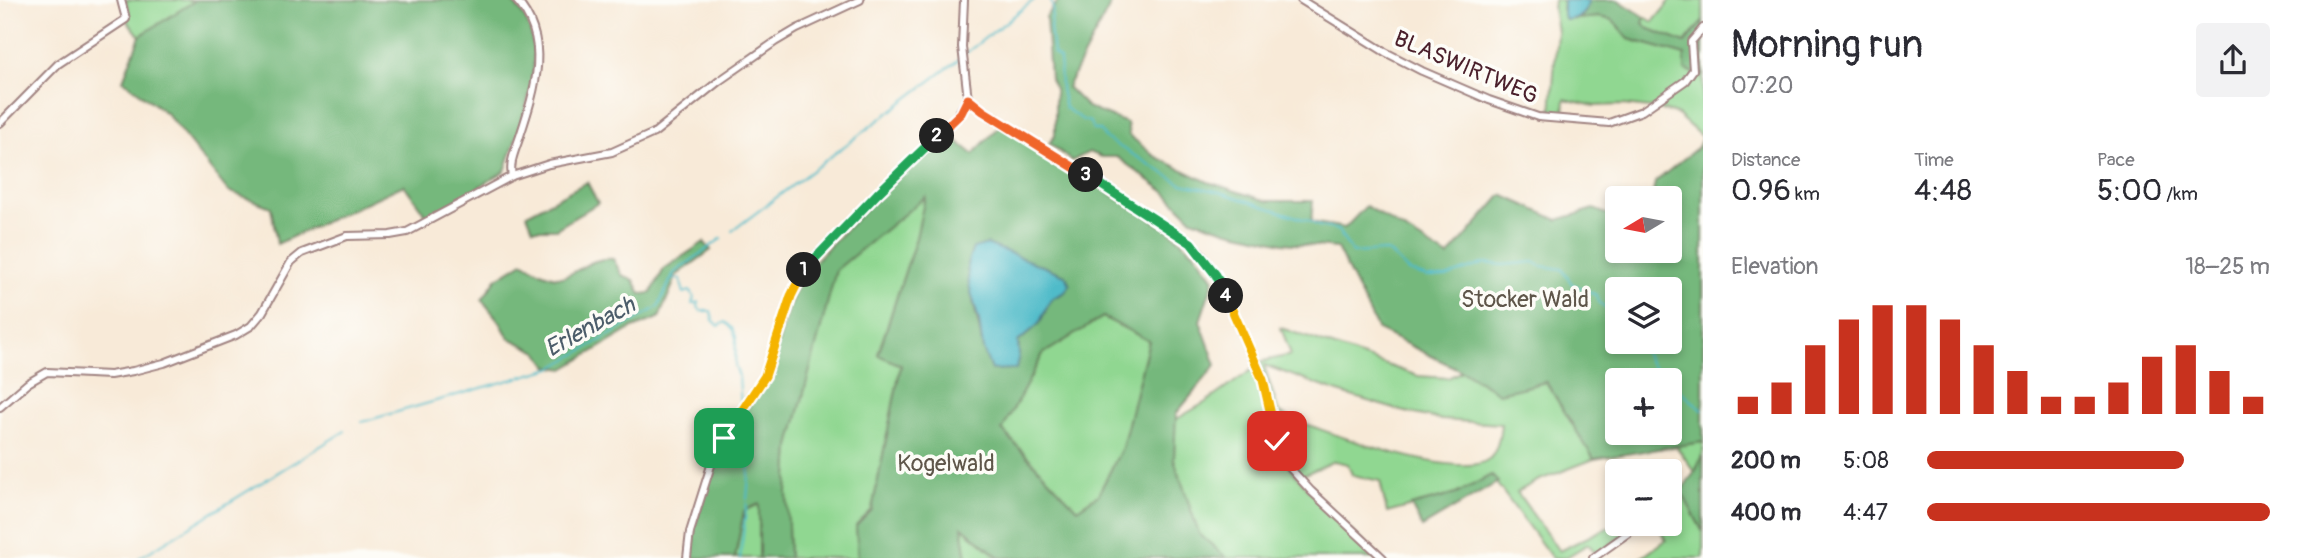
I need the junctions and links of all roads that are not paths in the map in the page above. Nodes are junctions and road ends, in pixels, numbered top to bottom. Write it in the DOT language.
graph roads {
  1 [pos="121,0"];
  2 [pos="516,0"];
  3 [pos="860,0"];
  4 [pos="964,0"];
  5 [pos="1301,0"];
  6 [pos="1703,28"];
  7 [pos="968,99"];
  8 [pos="0,124"];
  9 [pos="512,176"];
  10 [pos="0,407"];
  11 [pos="1624,536"];
  12 [pos="687,558"];
  13 [pos="1383,558"];
  14 [pos="1593,558"];
  1 -- 8 [label="street"];
  2 -- 9 [label="street"];
  3 -- 9 [label="street"];
  4 -- 7 [label="street"];
  5 -- 6 [label="street, BLASWIRTWEG"];
  7 -- 12 [label="street"];
  7 -- 13 [label="street"];
  9 -- 10 [label="street"];
  11 -- 14 [label="street"];
}
